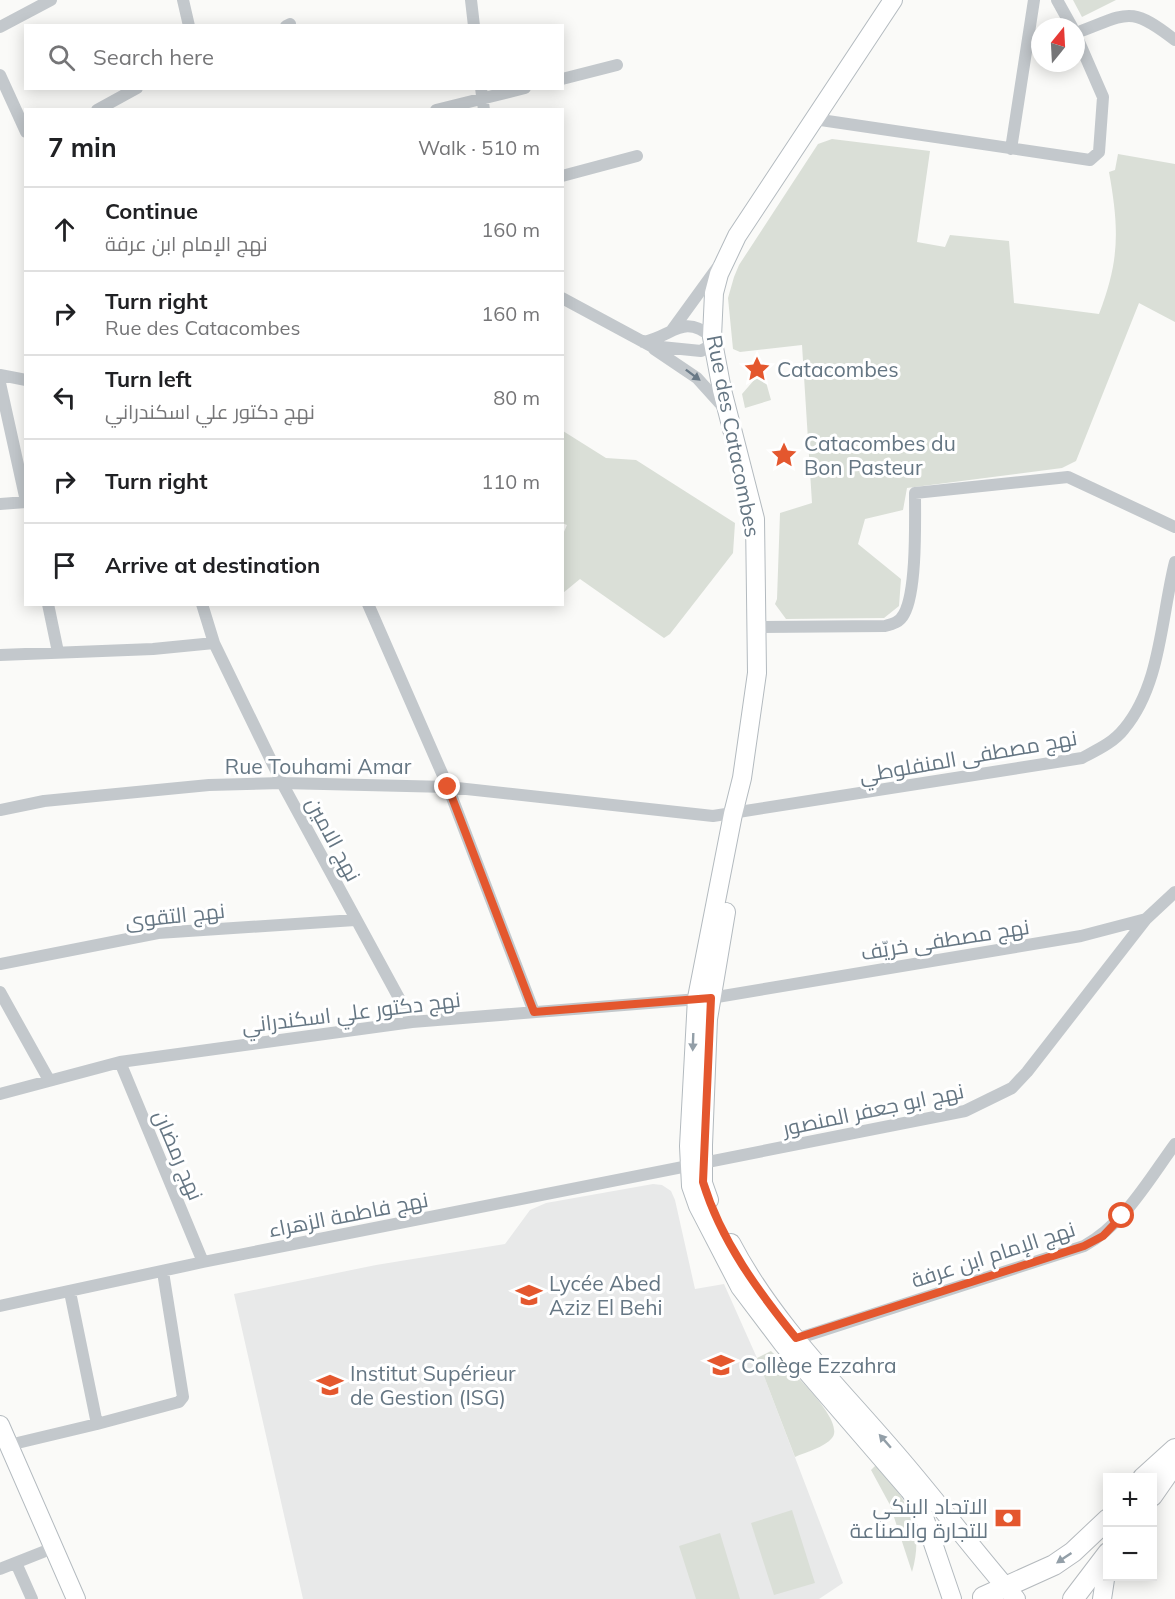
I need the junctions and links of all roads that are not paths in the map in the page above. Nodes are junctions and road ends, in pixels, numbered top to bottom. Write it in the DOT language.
graph roads {
  1 [pos="51,0"];
  2 [pos="183,0"];
  3 [pos="471,0"];
  4 [pos="893,0"];
  5 [pos="1034,0"];
  6 [pos="1057,0"];
  7 [pos="1067,18"];
  8 [pos="189,24"];
  9 [pos="474,24"];
  10 [pos="0,27"];
  11 [pos="1085,31"];
  12 [pos="1175,40"];
  13 [pos="1085,54"];
  14 [pos="617,65"];
  15 [pos="0,75"];
  16 [pos="564,78"];
  17 [pos="133,90"];
  18 [pos="517,90"];
  19 [pos="482,99"];
  20 [pos="102,108"];
  21 [pos="444,108"];
  22 [pos="814,119"];
  23 [pos="24,128"];
  24 [pos="1011,149"];
  25 [pos="638,156"];
  26 [pos="564,175"];
  27 [pos="727,255"];
  28 [pos="564,299"];
  29 [pos="672,330"];
  30 [pos="713,340"];
  31 [pos="647,344"];
  32 [pos="0,375"];
  33 [pos="24,380"];
  34 [pos="0,383"];
  35 [pos="728,412"];
  36 [pos="24,492"];
  37 [pos="24,501"];
  38 [pos="0,504"];
  39 [pos="1175,526"];
  40 [pos="1175,562"];
  41 [pos="1170,601"];
  42 [pos="48,606"];
  43 [pos="203,606"];
  44 [pos="369,606"];
  45 [pos="758,627"];
  46 [pos="214,643"];
  47 [pos="58,651"];
  48 [pos="0,655"];
  49 [pos="282,783"];
  50 [pos="448,787"];
  51 [pos="0,810"];
  52 [pos="738,813"];
  53 [pos="1175,892"];
  54 [pos="1146,919"];
  55 [pos="355,920"];
  56 [pos="0,964"];
  57 [pos="0,992"];
  58 [pos="704,998"];
  59 [pos="534,1012"];
  60 [pos="412,1022"];
  61 [pos="120,1062"];
  62 [pos="49,1080"];
  63 [pos="0,1094"];
  64 [pos="1174,1148"];
  65 [pos="697,1165"];
  66 [pos="203,1262"];
  67 [pos="163,1272"];
  68 [pos="70,1292"];
  69 [pos="0,1306"];
  70 [pos="789,1341"];
  71 [pos="97,1424"];
  72 [pos="0,1425"];
  73 [pos="9,1445"];
  74 [pos="1175,1449"];
  75 [pos="1175,1464"];
  76 [pos="1149,1473"];
  77 [pos="1157,1489"];
  78 [pos="1103,1523"];
  79 [pos="53,1548"];
  80 [pos="1103,1558"];
  81 [pos="16,1563"];
  82 [pos="940,1566"];
  83 [pos="0,1569"];
  84 [pos="1104,1581"];
  85 [pos="1011,1595"];
  86 [pos="980,1598"];
  87 [pos="32,1599"];
  88 [pos="76,1599"];
  89 [pos="936,1599"];
  90 [pos="952,1599"];
  91 [pos="1073,1599"];
  92 [pos="1102,1599"];
  1 -- 10 [label="street"];
  2 -- 8 [label="street"];
  3 -- 9 [label="street"];
  4 -- 22 [label="main road, Rue des Catacombes"];
  5 -- 24 [label="street"];
  6 -- 7 [label="street"];
  11 -- 12 [label="street"];
  13 -- 24 [label="street"];
  14 -- 16 [label="street"];
  15 -- 23 [label="street"];
  17 -- 20 [label="street"];
  18 -- 19 [label="street"];
  19 -- 21 [label="street"];
  22 -- 24 [label="street"];
  22 -- 27 [label="main road, Rue des Catacombes"];
  25 -- 26 [label="street"];
  27 -- 29 [label="street"];
  27 -- 30 [label="main road, Rue des Catacombes"];
  28 -- 31 [label="street"];
  29 -- 30 [label="street"];
  29 -- 31 [label="street"];
  30 -- 31 [label="street"];
  30 -- 35 [label="main road, Rue des Catacombes"];
  31 -- 35 [label="street, one-way"];
  32 -- 33 [label="street"];
  34 -- 36 [label="street"];
  35 -- 45 [label="main road, Rue des Catacombes"];
  37 -- 38 [label="street"];
  39 -- 45 [label="street"];
  40 -- 41 [label="street, نهج مصطفى المنفلوطي"];
  41 -- 52 [label="street, نهج مصطفى المنفلوطي"];
  42 -- 47 [label="street"];
  43 -- 46 [label="street, نهج الامين"];
  44 -- 50 [label="street"];
  45 -- 52 [label="main road, Rue des Catacombes"];
  46 -- 47 [label="street"];
  46 -- 49 [label="street, نهج الامين"];
  47 -- 48 [label="street"];
  49 -- 50 [label="street, Rue Touhami Amar"];
  49 -- 51 [label="street, Rue Touhami Amar"];
  49 -- 55 [label="street, نهج الامين"];
  50 -- 52 [label="street, Rue Touhami Amar"];
  50 -- 59 [label="street"];
  52 -- 58 [label="main road, Rue des Catacombes"];
  53 -- 54 [label="street, نهج مصطفى خريّف"];
  54 -- 58 [label="street, نهج مصطفى خريّف"];
  54 -- 65 [label="street, نهج ابو جعفر المنصور"];
  55 -- 56 [label="street, نهج التقوى"];
  55 -- 60 [label="street, نهج الامين"];
  57 -- 62 [label="street"];
  58 -- 59 [label="street, نهج دكتور علي اسكندراني"];
  58 -- 65 [label="main road, Rue des Catacombes"];
  59 -- 60 [label="street, نهج دكتور علي اسكندراني"];
  60 -- 61 [label="street, نهج دكتور علي اسكندراني"];
  61 -- 62 [label="street, نهج دكتور علي اسكندراني"];
  61 -- 66 [label="street, نهج رمضان"];
  62 -- 63 [label="street, نهج دكتور علي اسكندراني"];
  64 -- 70 [label="street, نهج الإمام ابن عرفة"];
  65 -- 66 [label="street, نهج فاطمة الزهراء"];
  65 -- 70 [label="main road, Rue des Catacombes"];
  66 -- 67 [label="street, نهج فاطمة الزهراء"];
  67 -- 68 [label="street, نهج فاطمة الزهراء"];
  67 -- 71 [label="street"];
  68 -- 69 [label="street, نهج فاطمة الزهراء"];
  68 -- 71 [label="street"];
  70 -- 82 [label="main road, Rue des Catacombes"];
  85 -- 70 [label="main road, Rue des Catacombes, one-way"];
  71 -- 73 [label="street"];
  72 -- 73 [label="main road"];
  73 -- 79 [label="main road"];
  74 -- 76 [label="main road"];
  75 -- 77 [label="main road"];
  78 -- 85 [label="main road, one-way"];
  79 -- 81 [label="street"];
  79 -- 88 [label="main road"];
  80 -- 91 [label="main road"];
  81 -- 83 [label="street"];
  81 -- 87 [label="street"];
  82 -- 89 [label="main road"];
  82 -- 90 [label="main road, Rue des Catacombes"];
  84 -- 92 [label="main road"];
  85 -- 86 [label="main road"];
}
